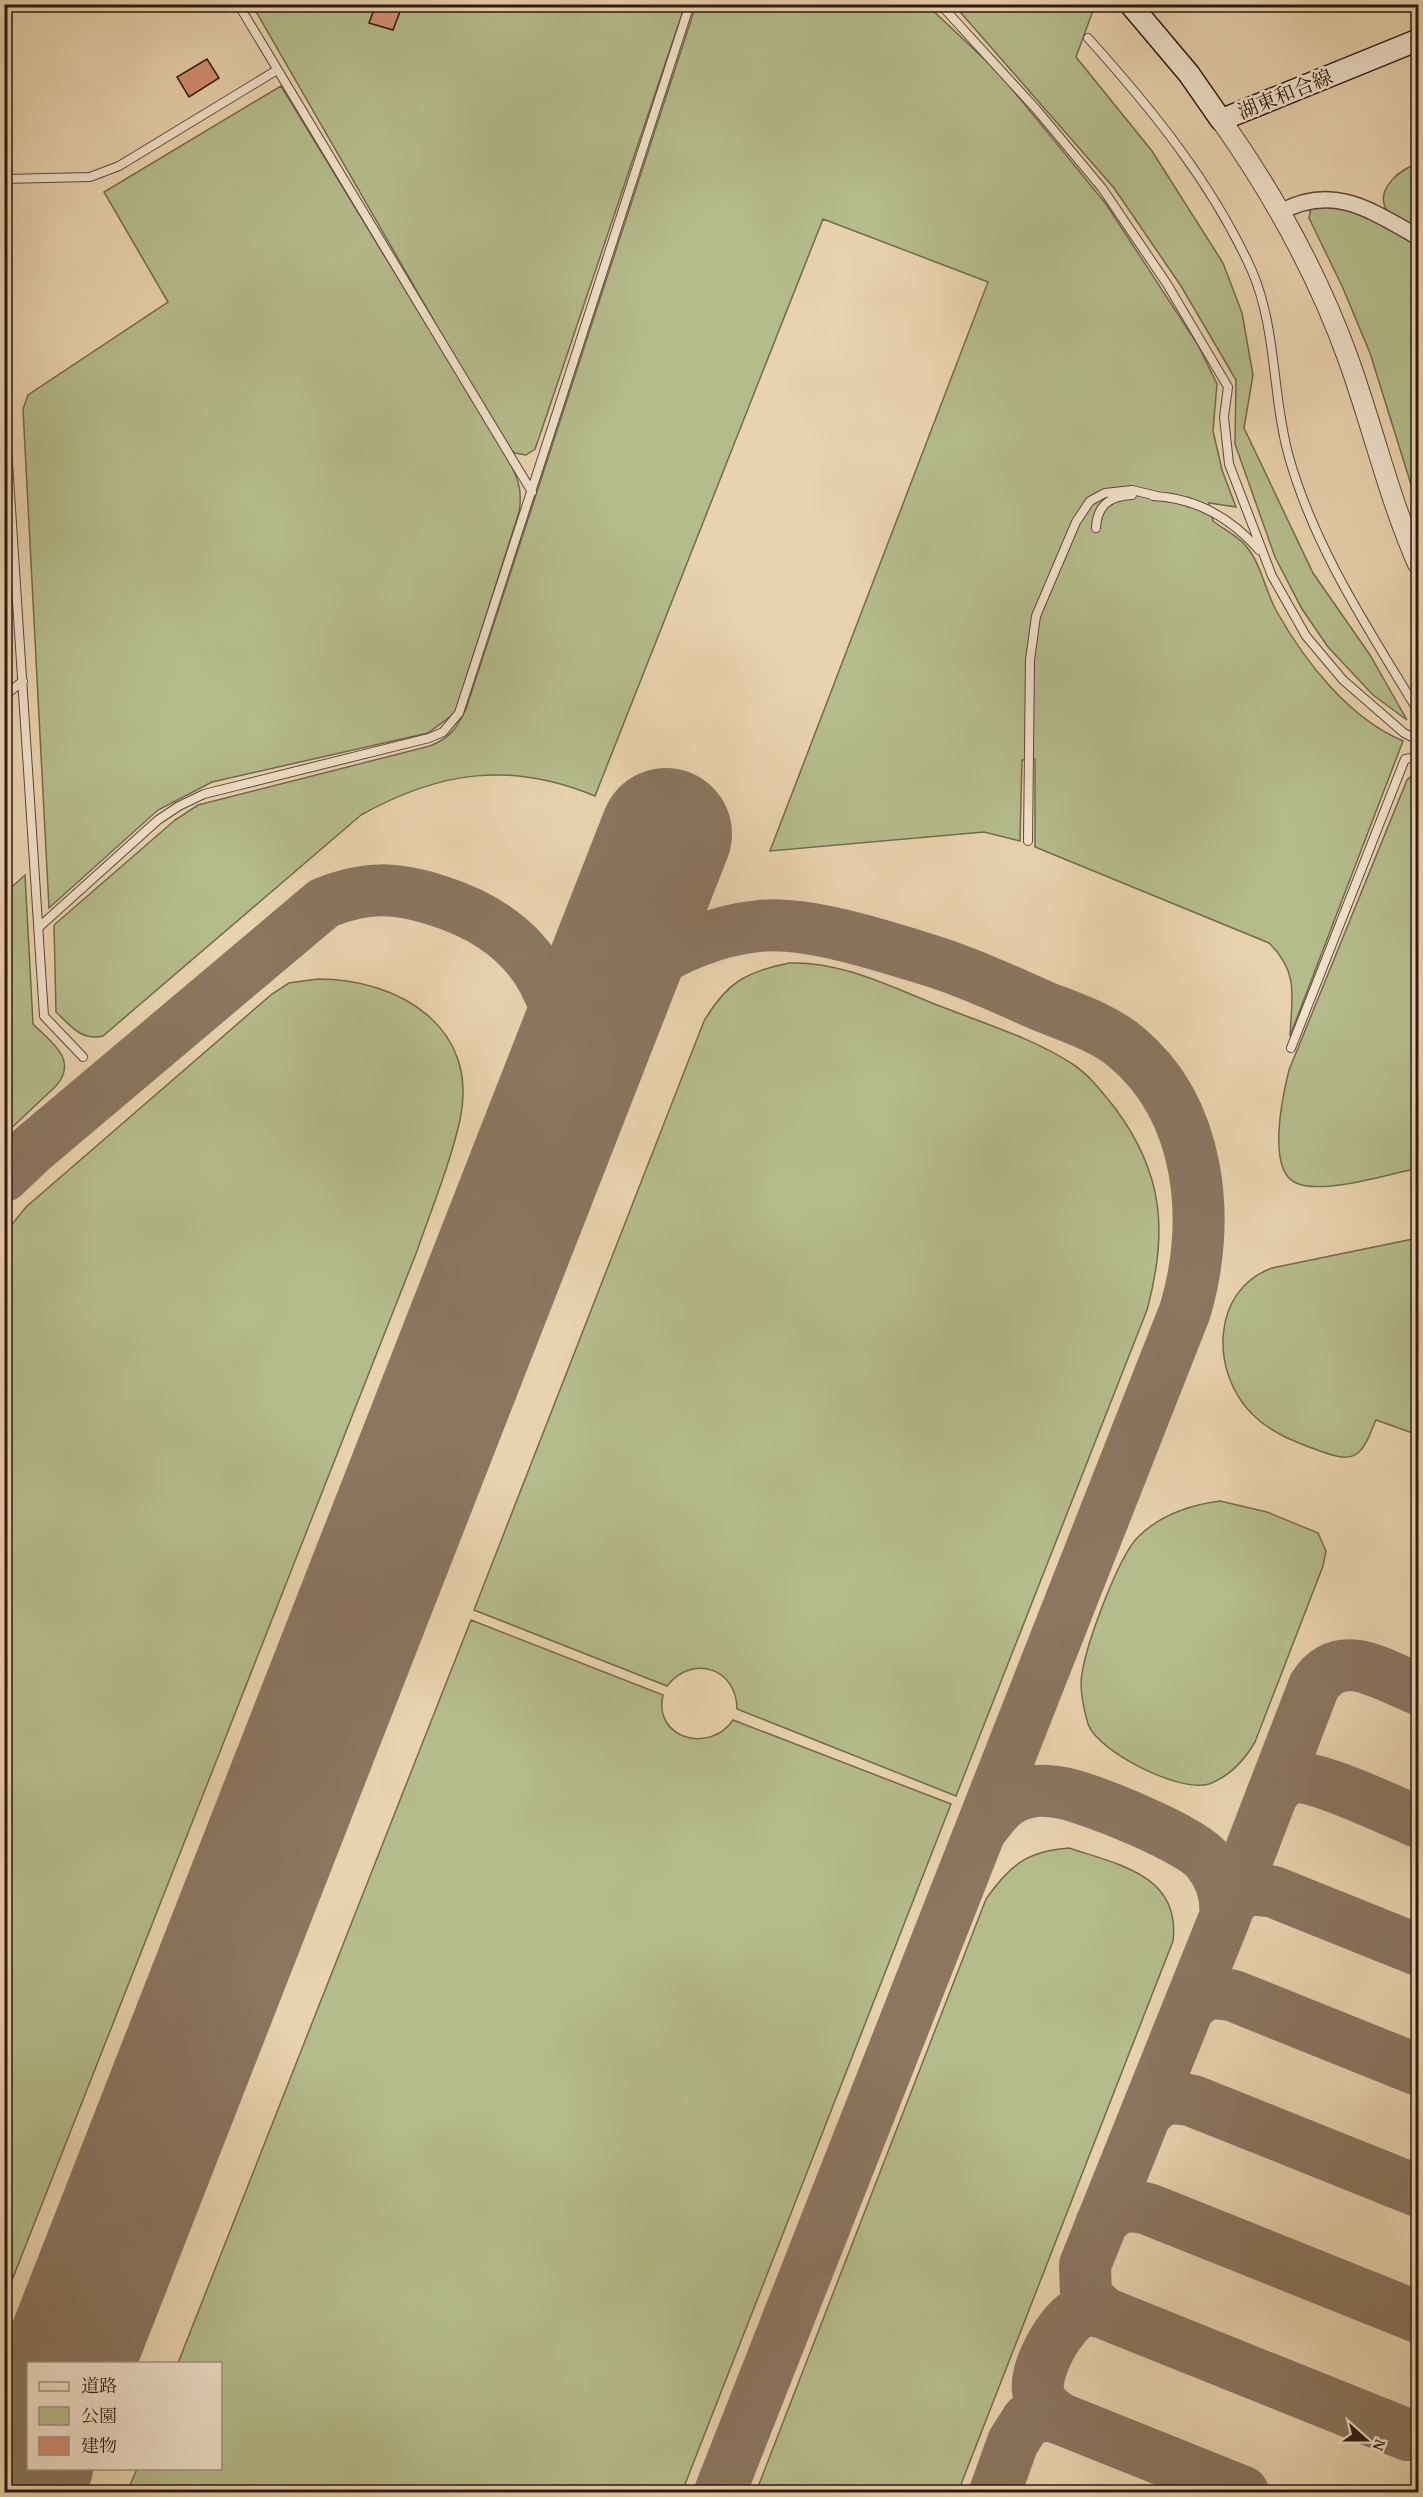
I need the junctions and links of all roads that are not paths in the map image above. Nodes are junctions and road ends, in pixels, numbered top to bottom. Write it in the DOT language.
graph roads {
  1 [pos="238,4"];
  2 [pos="690,4"];
  3 [pos="940,4"];
  4 [pos="1130,4"];
  5 [pos="1088,38"];
  6 [pos="1419,40"];
  7 [pos="277,70"];
  8 [pos="1221,120"];
  9 [pos="4,179"];
  10 [pos="1281,212"];
  11 [pos="1419,237"];
  12 [pos="4,401"];
  13 [pos="532,492"];
  14 [pos="1157,496"];
  15 [pos="1096,528"];
  16 [pos="1264,556"];
  17 [pos="1419,564"];
  18 [pos="22,681"];
  19 [pos="4,696"];
  20 [pos="1419,711"];
  21 [pos="1419,740"];
  22 [pos="1419,757"];
  23 [pos="1028,842"];
  24 [pos="38,928"];
  25 [pos="1291,1048"];
  26 [pos="83,1057"];
  1 -- 7 [label="lane"];
  2 -- 13 [label="lane"];
  3 -- 16 [label="lane"];
  4 -- 8 [label="main road, 湖東和合線"];
  5 -- 20 [label="lane"];
  6 -- 8 [label="main road, 湖東和合線"];
  7 -- 9 [label="lane"];
  7 -- 13 [label="lane"];
  8 -- 10 [label="street"];
  10 -- 11 [label="street"];
  10 -- 17 [label="street"];
  12 -- 18 [label="lane"];
  13 -- 24 [label="lane"];
  14 -- 15 [label="lane"];
  14 -- 16 [label="lane"];
  14 -- 23 [label="lane"];
  16 -- 21 [label="lane"];
  18 -- 19 [label="lane"];
  18 -- 24 [label="lane"];
  22 -- 25 [label="lane"];
  24 -- 26 [label="lane"];
}
